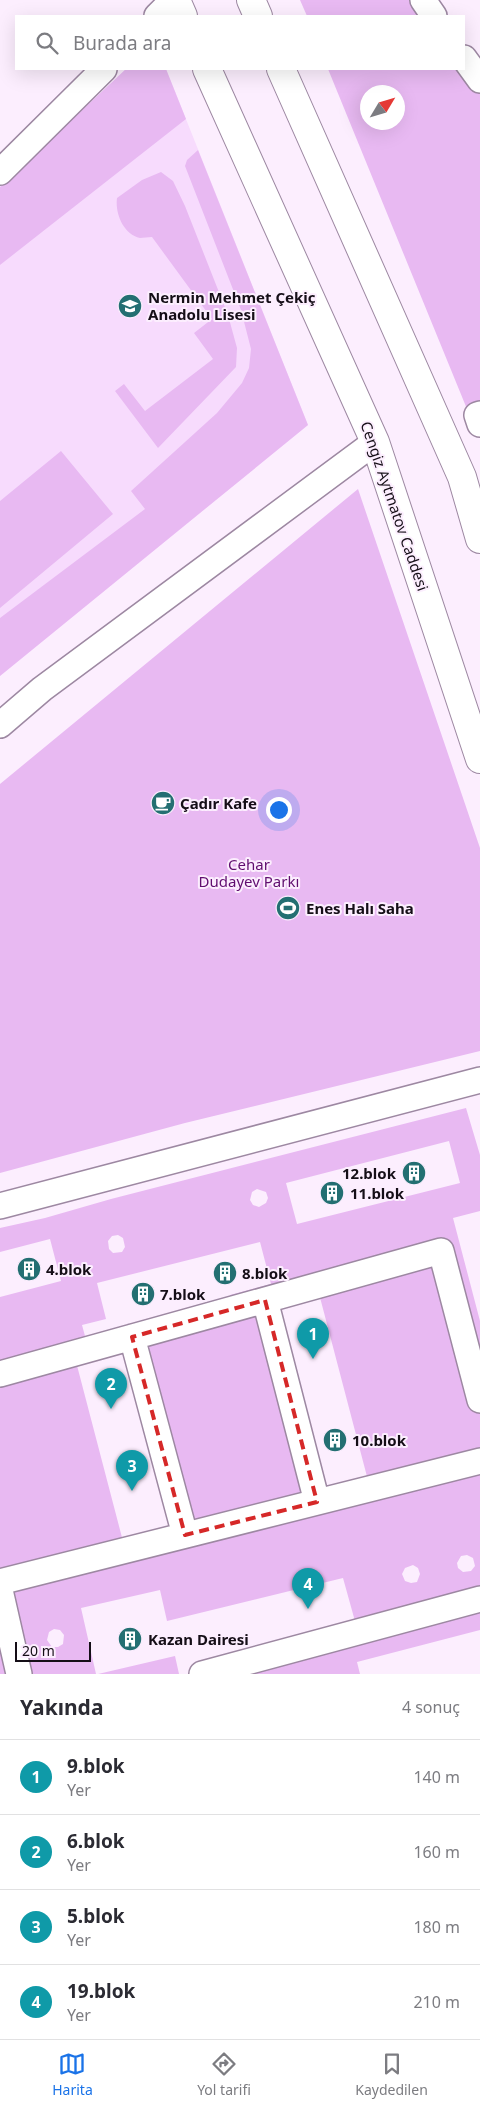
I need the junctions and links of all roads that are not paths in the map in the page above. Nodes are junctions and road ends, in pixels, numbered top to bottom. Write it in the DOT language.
graph roads {
  1 [pos="175,0"];
  2 [pos="251,0"];
  3 [pos="423,0"];
  4 [pos="158,15"];
  5 [pos="182,15"];
  6 [pos="258,15"];
  7 [pos="433,15"];
  8 [pos="465,59"];
  9 [pos="103,70"];
  10 [pos="207,70"];
  11 [pos="281,70"];
  12 [pos="480,80"];
  13 [pos="0,172"];
  14 [pos="480,414"];
  15 [pos="480,424"];
  16 [pos="376,442"];
  17 [pos="480,539"];
  18 [pos="0,725"];
  19 [pos="480,758"];
  20 [pos="480,1080"];
  21 [pos="0,1206"];
  22 [pos="265,1300"];
  23 [pos="132,1337"];
  24 [pos="0,1374"];
  25 [pos="480,1400"];
  26 [pos="480,1461"];
  27 [pos="317,1502"];
  28 [pos="185,1535"];
  29 [pos="0,1582"];
  30 [pos="0,1590"];
  31 [pos="480,1599"];
  32 [pos="19,1674"];
  33 [pos="202,1674"];
  1 -- 4 [label="street"];
  1 -- 5 [label="main road"];
  2 -- 6 [label="main road"];
  3 -- 7 [label="street"];
  8 -- 12 [label="street"];
  9 -- 13 [label="street"];
  10 -- 16 [label="main road, Cengiz Aytmatov Caddesi"];
  11 -- 17 [label="main road"];
  14 -- 15 [label="street"];
  16 -- 18 [label="street"];
  16 -- 19 [label="main road, Cengiz Aytmatov Caddesi"];
  20 -- 21 [label="street"];
  22 -- 23 [label="street"];
  22 -- 25 [label="street"];
  22 -- 27 [label="street"];
  23 -- 24 [label="street"];
  23 -- 28 [label="street"];
  26 -- 27 [label="street"];
  27 -- 28 [label="street"];
  28 -- 29 [label="street"];
  30 -- 32 [label="street"];
  31 -- 33 [label="street"];
}
